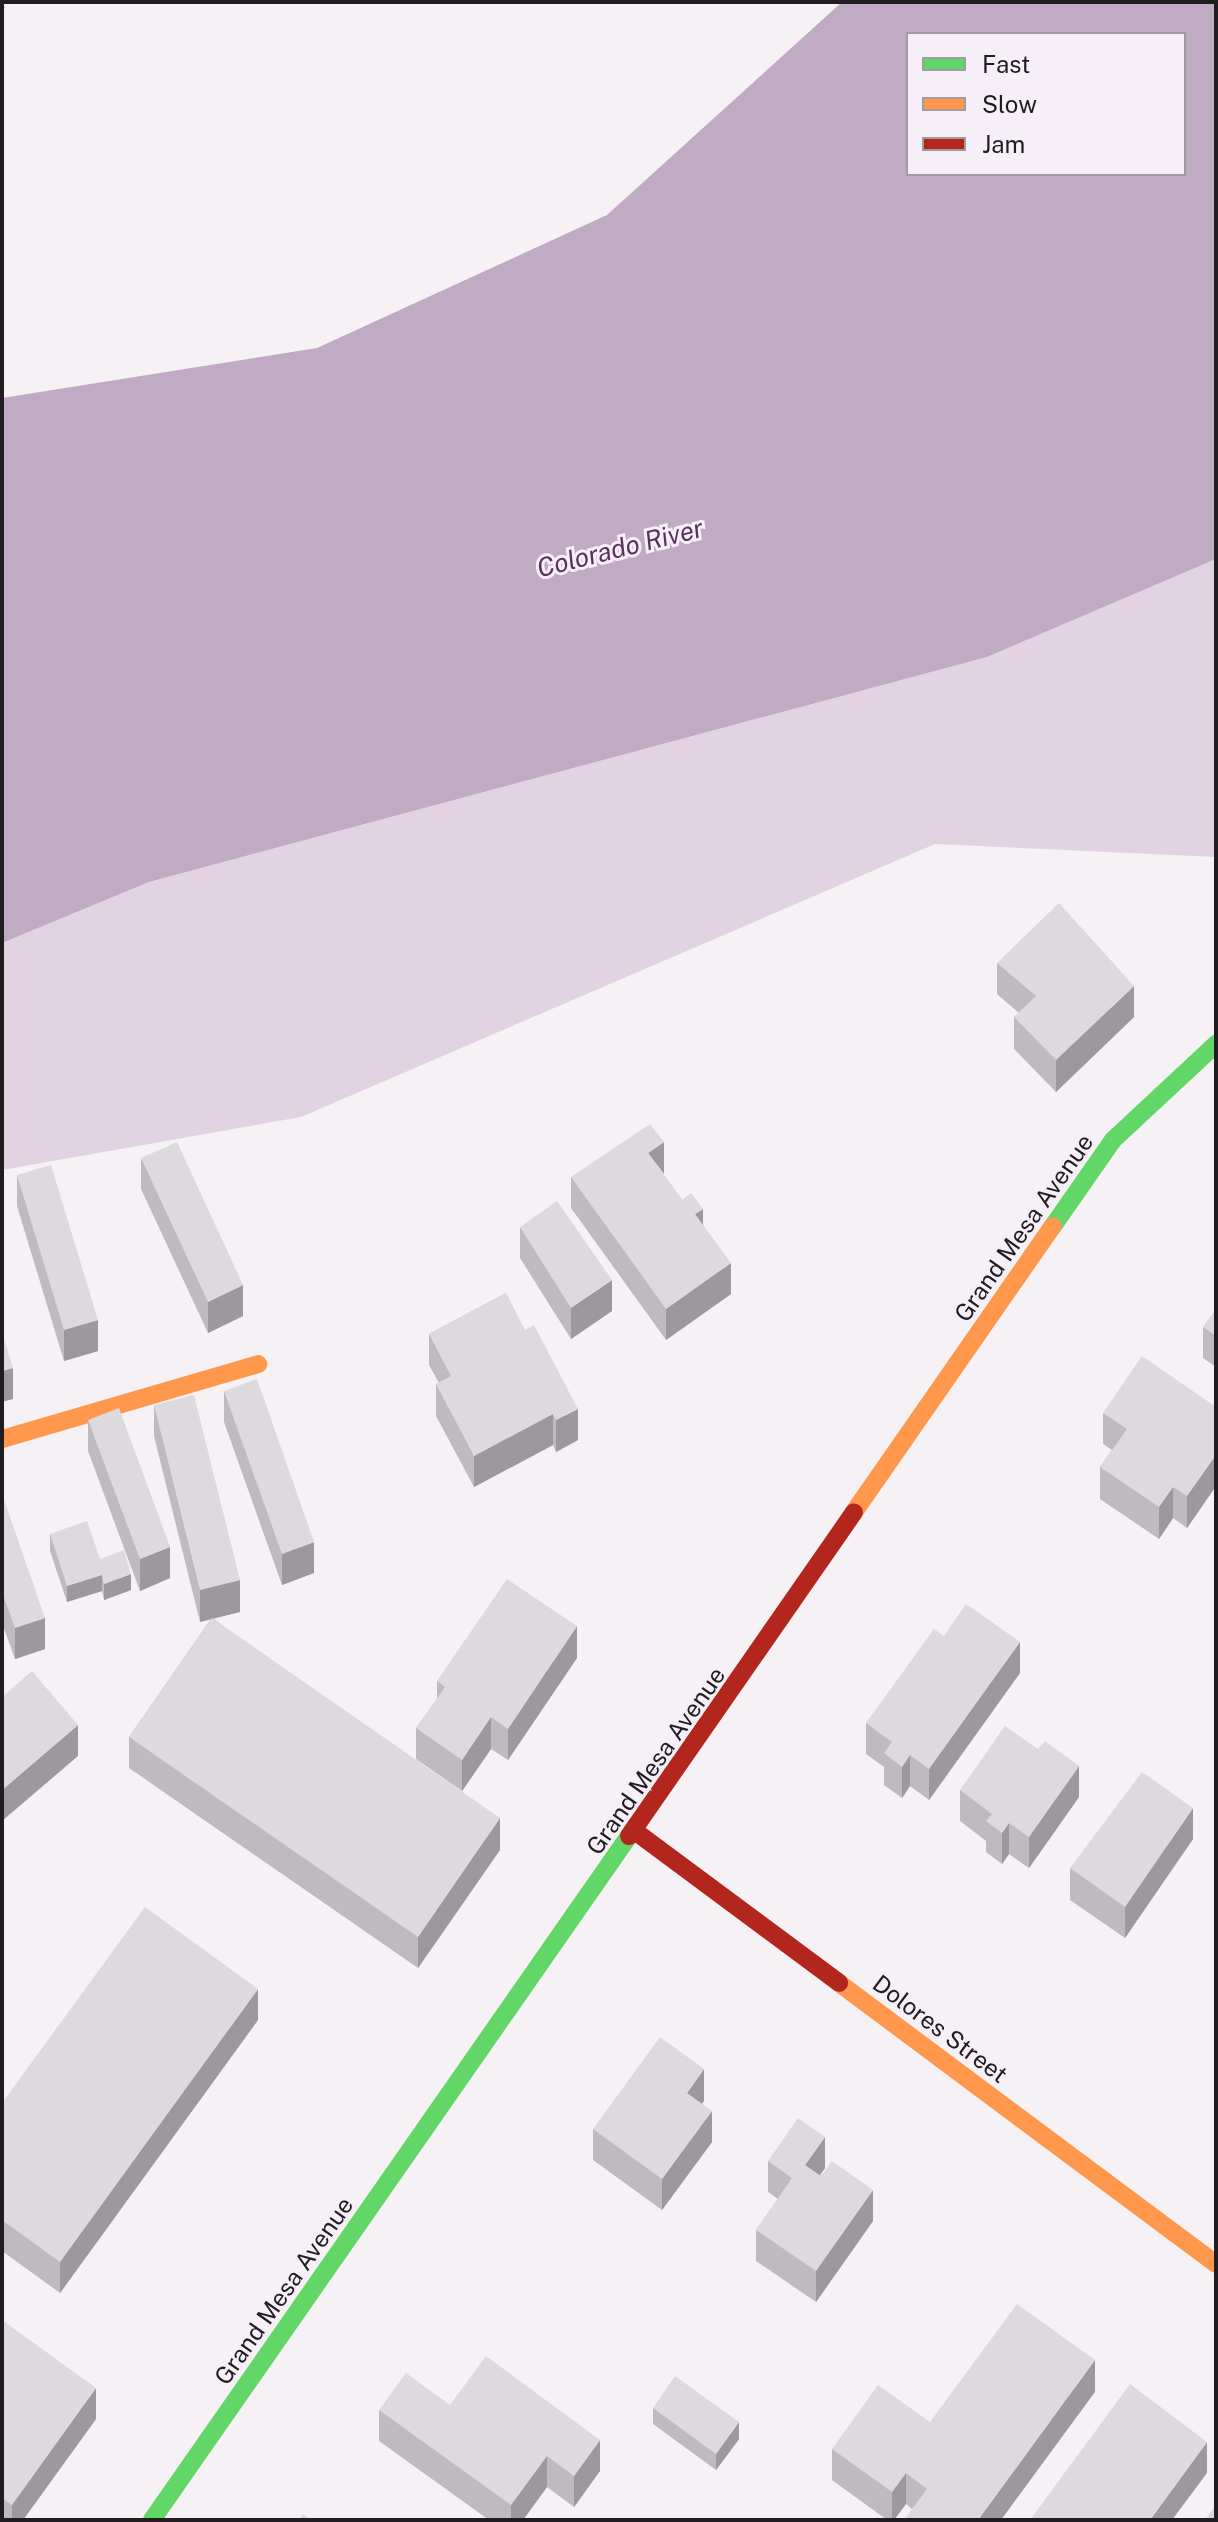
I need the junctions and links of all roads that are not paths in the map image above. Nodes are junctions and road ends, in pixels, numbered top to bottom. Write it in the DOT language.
graph roads {
  1 [pos="1216,1044"];
  2 [pos="258,1364"];
  3 [pos="2,1439"];
  4 [pos="636,1832"];
  5 [pos="1216,2264"];
  6 [pos="152,2520"];
  1 -- 4 [label="street, Grand Mesa Avenue"];
  2 -- 3 [label="street"];
  4 -- 5 [label="street, Dolores Street"];
  4 -- 6 [label="street, Grand Mesa Avenue"];
}
